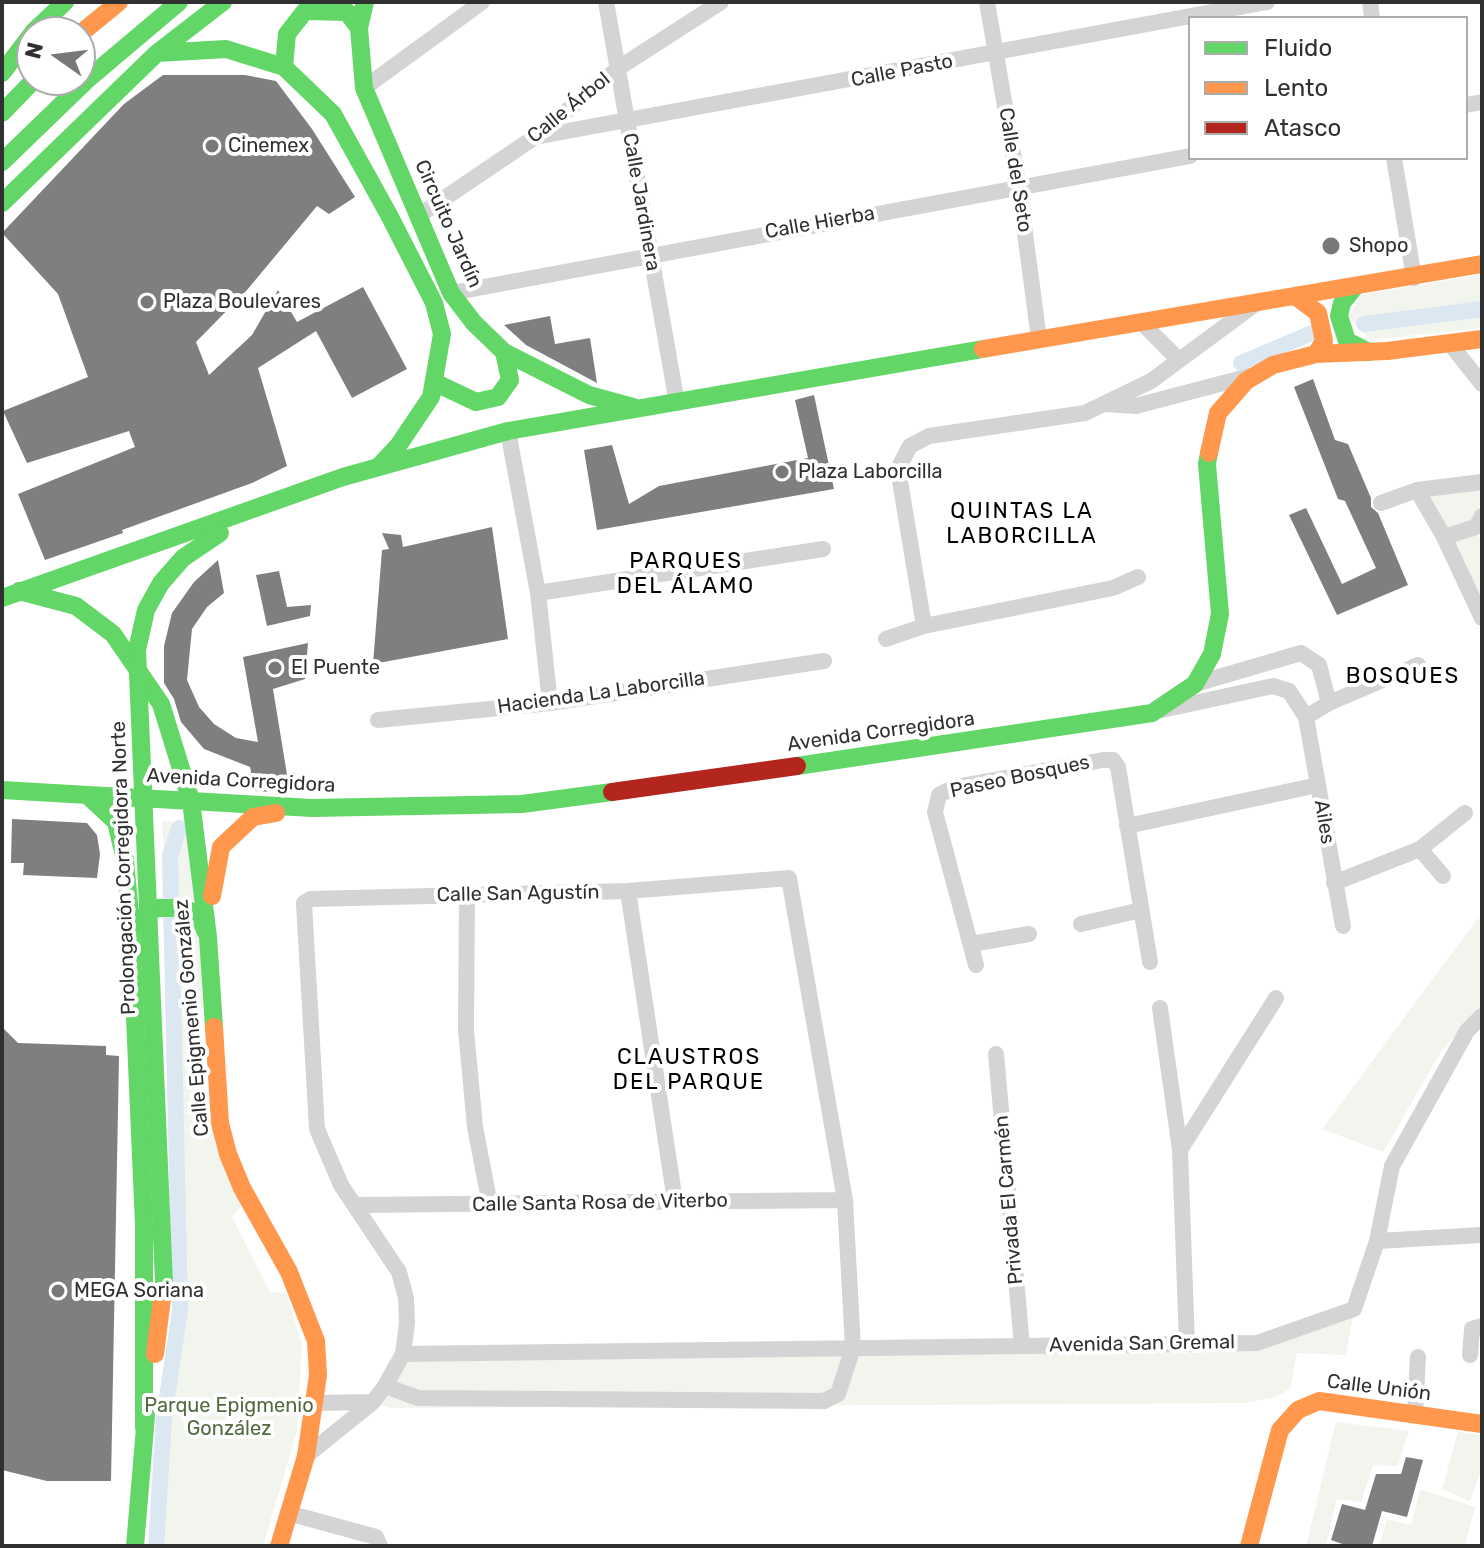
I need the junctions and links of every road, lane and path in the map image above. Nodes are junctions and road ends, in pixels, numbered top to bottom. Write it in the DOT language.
graph roads {
  1 [pos="65,2"];
  2 [pos="119,2"];
  3 [pos="179,2"];
  4 [pos="223,2"];
  5 [pos="365,2"];
  6 [pos="482,2"];
  7 [pos="606,2"];
  8 [pos="721,2"];
  9 [pos="987,2"];
  10 [pos="1267,2"];
  11 [pos="51,16"];
  12 [pos="1194,16"];
  13 [pos="1188,17"];
  14 [pos="96,21"];
  15 [pos="359,28"];
  16 [pos="157,53"];
  17 [pos="997,54"];
  18 [pos="16,55"];
  19 [pos="284,67"];
  20 [pos="620,67"];
  21 [pos="2,73"];
  22 [pos="364,88"];
  23 [pos="18,96"];
  24 [pos="2,113"];
  25 [pos="627,122"];
  26 [pos="535,137"];
  27 [pos="1188,156"];
  28 [pos="1394,160"];
  29 [pos="2,162"];
  30 [pos="1019,188"];
  31 [pos="2,203"];
  32 [pos="418,216"];
  33 [pos="649,254"];
  34 [pos="1482,264"];
  35 [pos="1414,278"];
  36 [pos="1354,288"];
  37 [pos="451,293"];
  38 [pos="1298,298"];
  39 [pos="1254,305"];
  40 [pos="1142,323"];
  41 [pos="1039,339"];
  42 [pos="1482,339"];
  43 [pos="1451,345"];
  44 [pos="504,352"];
  45 [pos="1370,352"];
  46 [pos="1316,354"];
  47 [pos="1179,360"];
  48 [pos="1257,375"];
  49 [pos="436,383"];
  50 [pos="1482,384"];
  51 [pos="677,403"];
  52 [pos="1104,404"];
  53 [pos="642,409"];
  54 [pos="508,431"];
  55 [pos="378,467"];
  56 [pos="1482,482"];
  57 [pos="1417,490"];
  58 [pos="1381,503"];
  59 [pos="261,508"];
  60 [pos="1480,525"];
  61 [pos="1444,537"];
  62 [pos="823,549"];
  63 [pos="1138,577"];
  64 [pos="538,593"];
  65 [pos="10,594"];
  66 [pos="1482,618"];
  67 [pos="924,626"];
  68 [pos="886,639"];
  69 [pos="824,661"];
  70 [pos="1418,665"];
  71 [pos="1223,675"];
  72 [pos="1195,684"];
  73 [pos="1222,697"];
  74 [pos="550,703"];
  75 [pos="1329,703"];
  76 [pos="1152,713"];
  77 [pos="1306,717"];
  78 [pos="378,720"];
  79 [pos="1318,785"];
  80 [pos="2,790"];
  81 [pos="87,795"];
  82 [pos="191,801"];
  83 [pos="312,808"];
  84 [pos="1465,813"];
  85 [pos="1127,826"];
  86 [pos="1420,849"];
  87 [pos="1443,876"];
  88 [pos="1334,883"];
  89 [pos="628,891"];
  90 [pos="467,894"];
  91 [pos="1141,910"];
  92 [pos="1081,924"];
  93 [pos="131,925"];
  94 [pos="1343,926"];
  95 [pos="1029,934"];
  96 [pos="208,937"];
  97 [pos="971,944"];
  98 [pos="1150,962"];
  99 [pos="976,965"];
  100 [pos="1276,998"];
  101 [pos="1160,1008"];
  102 [pos="1482,1016"];
  103 [pos="996,1054"];
  104 [pos="1180,1150"];
  105 [pos="845,1200"];
  106 [pos="675,1201"];
  107 [pos="356,1205"];
  108 [pos="490,1205"];
  109 [pos="1482,1235"];
  110 [pos="1377,1241"];
  111 [pos="1482,1326"];
  112 [pos="1187,1344"];
  113 [pos="1022,1346"];
  114 [pos="853,1348"];
  115 [pos="403,1354"];
  116 [pos="1470,1355"];
  117 [pos="1418,1357"];
  118 [pos="385,1386"];
  119 [pos="373,1402"];
  120 [pos="314,1403"];
  121 [pos="1415,1414"];
  122 [pos="1482,1424"];
  123 [pos="144,1428"];
  124 [pos="306,1456"];
  125 [pos="288,1513"];
  126 [pos="135,1546"];
  127 [pos="279,1546"];
  128 [pos="380,1546"];
  129 [pos="1249,1546"];
  1 -- 11 [label="main road"];
  2 -- 14 [label="main road"];
  3 -- 29 [label="main road"];
  4 -- 16 [label="main road"];
  5 -- 15 [label="main road, Circuito Jardín"];
  6 -- 22 [label="street"];
  7 -- 20 [label="street, Calle Jardinera"];
  8 -- 20 [label="street, Calle Árbol"];
  9 -- 17 [label="street, Calle del Seto"];
  10 -- 12 [label="street, Calle Pasto"];
  13 -- 17 [label="street, Calle Pasto"];
  15 -- 19 [label="main road"];
  15 -- 22 [label="main road, Circuito Jardín"];
  16 -- 19 [label="main road"];
  16 -- 31 [label="main road"];
  17 -- 25 [label="street, Calle Pasto"];
  17 -- 30 [label="street, Calle del Seto"];
  18 -- 21 [label="main road"];
  19 -- 49 [label="main road"];
  20 -- 25 [label="street, Calle Jardinera"];
  20 -- 26 [label="street, Calle Árbol"];
  22 -- 32 [label="main road, Circuito Jardín"];
  23 -- 24 [label="main road"];
  25 -- 26 [label="street, Calle Pasto"];
  25 -- 33 [label="street, Calle Jardinera"];
  26 -- 32 [label="street, Calle Árbol"];
  27 -- 30 [label="street, Calle Hierba"];
  28 -- 35 [label="street"];
  30 -- 33 [label="street, Calle Hierba"];
  30 -- 41 [label="street, Calle del Seto"];
  32 -- 37 [label="main road, Circuito Jardín"];
  33 -- 37 [label="street, Calle Hierba"];
  33 -- 51 [label="street, Calle Jardinera"];
  34 -- 35 [label="main road"];
  35 -- 36 [label="main road"];
  36 -- 38 [label="main road"];
  36 -- 45 [label="main road"];
  37 -- 44 [label="main road, Circuito Jardín"];
  38 -- 39 [label="main road"];
  38 -- 46 [label="main road"];
  39 -- 40 [label="main road"];
  39 -- 47 [label="street"];
  40 -- 41 [label="main road"];
  40 -- 47 [label="street"];
  41 -- 51 [label="main road"];
  42 -- 43 [label="main road, Avenida Corregidora"];
  43 -- 45 [label="main road, Avenida Corregidora"];
  43 -- 50 [label="street"];
  44 -- 49 [label="main road"];
  44 -- 53 [label="main road, Circuito Jardín"];
  45 -- 46 [label="main road, Avenida Corregidora"];
  46 -- 48 [label="main road, Avenida Corregidora"];
  47 -- 52 [label="street"];
  48 -- 52 [label="street"];
  48 -- 72 [label="main road, Avenida Corregidora"];
  49 -- 55 [label="main road"];
  51 -- 53 [label="main road"];
  52 -- 67 [label="street"];
  53 -- 54 [label="main road"];
  54 -- 55 [label="main road"];
  54 -- 64 [label="street"];
  55 -- 59 [label="main road"];
  56 -- 57 [label="street"];
  57 -- 58 [label="street"];
  57 -- 61 [label="street"];
  59 -- 65 [label="main road"];
  59 -- 123 [label="main road, Prolongación Corregidora Norte, bridge"];
  60 -- 61 [label="street"];
  61 -- 66 [label="street"];
  62 -- 64 [label="street"];
  63 -- 67 [label="street"];
  64 -- 74 [label="street"];
  65 -- 82 [label="main road, Calle Epigmenio González"];
  67 -- 68 [label="street"];
  69 -- 74 [label="street, Hacienda La Laborcilla"];
  70 -- 75 [label="street"];
  71 -- 72 [label="street"];
  71 -- 73 [label="street"];
  71 -- 75 [label="street"];
  72 -- 76 [label="main road, Avenida Corregidora"];
  73 -- 76 [label="street"];
  73 -- 77 [label="street"];
  74 -- 78 [label="street, Hacienda La Laborcilla"];
  75 -- 77 [label="street"];
  76 -- 83 [label="main road, Avenida Corregidora"];
  77 -- 79 [label="street, Ailes"];
  79 -- 85 [label="street"];
  79 -- 88 [label="street, Ailes"];
  80 -- 81 [label="main road, Avenida Corregidora"];
  81 -- 82 [label="main road, Avenida Corregidora"];
  81 -- 93 [label="main road"];
  82 -- 83 [label="main road, Avenida Corregidora"];
  82 -- 96 [label="main road, Calle Epigmenio González"];
  83 -- 96 [label="main road"];
  84 -- 86 [label="street"];
  85 -- 91 [label="street, Paseo Bosques"];
  85 -- 97 [label="street, Paseo Bosques"];
  86 -- 87 [label="street"];
  86 -- 88 [label="street"];
  88 -- 94 [label="street, Ailes"];
  89 -- 90 [label="street, Calle San Agustín"];
  89 -- 105 [label="street, Calle San Agustín"];
  89 -- 106 [label="street"];
  90 -- 107 [label="street, Calle San Agustín"];
  90 -- 108 [label="street"];
  91 -- 92 [label="street"];
  91 -- 98 [label="street, Paseo Bosques"];
  93 -- 96 [label="main road"];
  93 -- 123 [label="main road"];
  95 -- 97 [label="street"];
  96 -- 120 [label="main road, Calle Epigmenio González"];
  97 -- 99 [label="street, Paseo Bosques"];
  100 -- 104 [label="street"];
  101 -- 104 [label="street"];
  102 -- 110 [label="street"];
  103 -- 113 [label="street, Privada El Carmén"];
  104 -- 112 [label="street"];
  105 -- 106 [label="street, Calle Santa Rosa de Viterbo"];
  105 -- 114 [label="street, Calle San Agustín"];
  106 -- 108 [label="street, Calle Santa Rosa de Viterbo"];
  107 -- 108 [label="street, Calle Santa Rosa de Viterbo"];
  107 -- 115 [label="street, Calle San Agustín"];
  109 -- 110 [label="street"];
  110 -- 112 [label="street, Avenida San Gremal"];
  111 -- 116 [label="street"];
  112 -- 113 [label="street, Avenida San Gremal"];
  113 -- 114 [label="street, Avenida San Gremal"];
  114 -- 115 [label="street, Avenida San Gremal"];
  114 -- 118 [label="street"];
  115 -- 118 [label="street, Calle San Agustín"];
  117 -- 121 [label="street"];
  118 -- 119 [label="street, Calle San Agustín"];
  119 -- 120 [label="street"];
  119 -- 124 [label="street, Calle San Agustín"];
  120 -- 124 [label="main road, Calle Epigmenio González"];
  121 -- 122 [label="main road, Calle Unión"];
  121 -- 129 [label="main road, Calle Unión"];
  123 -- 126 [label="main road"];
  124 -- 125 [label="main road, Calle Epigmenio González"];
  125 -- 127 [label="main road, Calle Epigmenio González"];
  125 -- 128 [label="street"];
}
